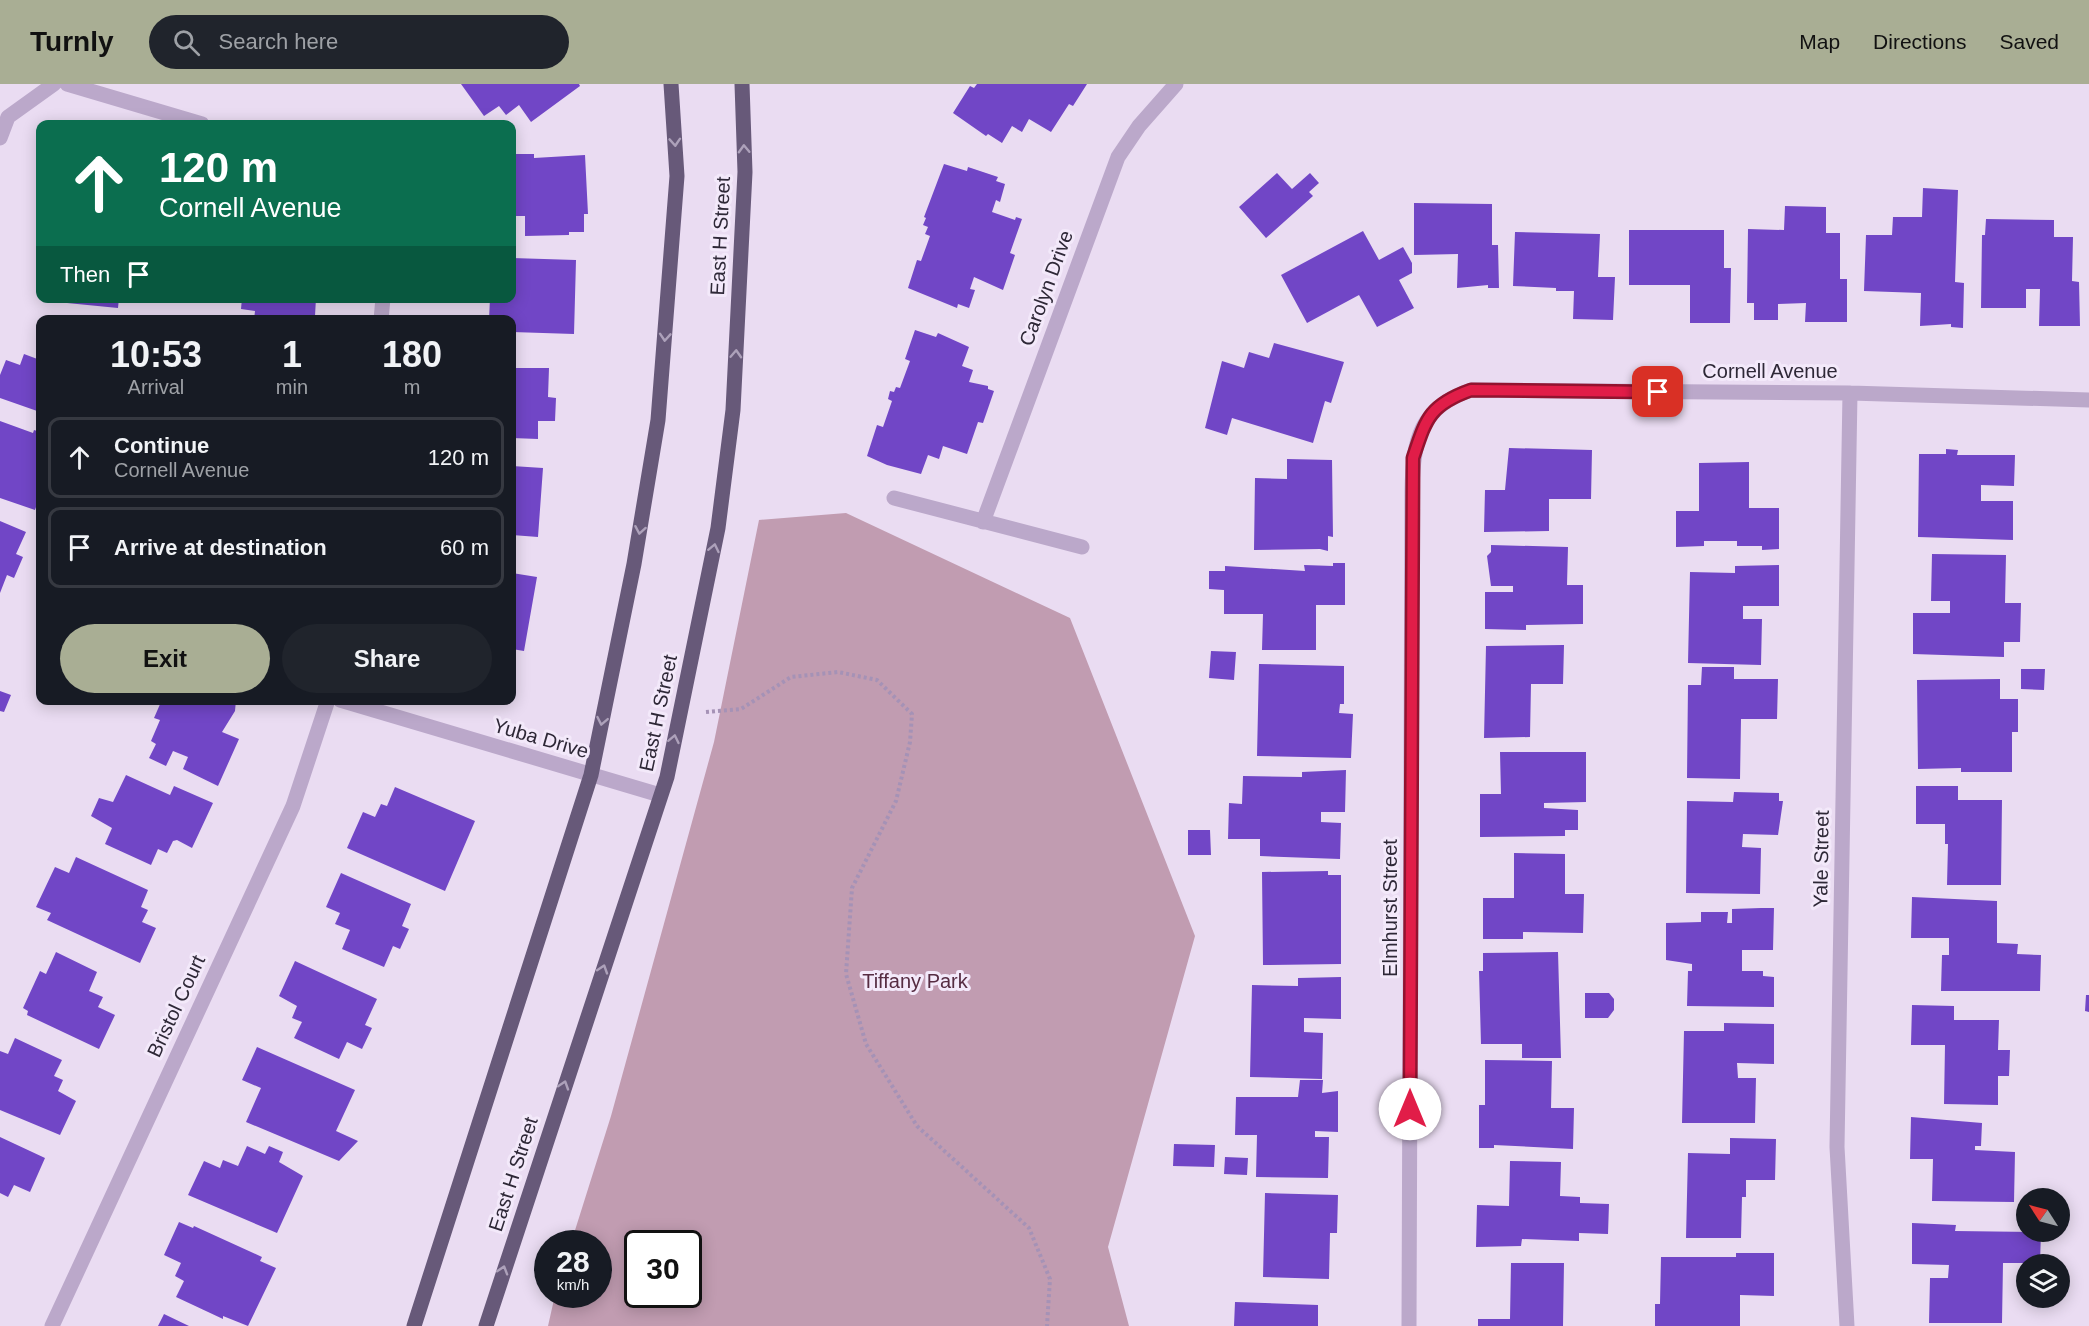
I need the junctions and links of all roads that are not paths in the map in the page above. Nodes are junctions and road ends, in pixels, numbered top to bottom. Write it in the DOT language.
graph roads {
  1 [pos="54,84"];
  2 [pos="67,84"];
  3 [pos="671,84"];
  4 [pos="742,84"];
  5 [pos="1176,84"];
  6 [pos="188,120"];
  7 [pos="0,138"];
  8 [pos="1850,393"];
  9 [pos="2089,400"];
  10 [pos="1412,490"];
  11 [pos="894,498"];
  12 [pos="983,522"];
  13 [pos="1082,548"];
  14 [pos="326,705"];
  15 [pos="357,705"];
  16 [pos="591,775"];
  17 [pos="660,795"];
  18 [pos="52,1326"];
  19 [pos="414,1326"];
  20 [pos="486,1326"];
  21 [pos="1409,1326"];
  22 [pos="1846,1326"];
  1 -- 7 [label="street"];
  2 -- 6 [label="street"];
  3 -- 16 [label="main road, one-way"];
  17 -- 4 [label="main road, East H Street, one-way"];
  5 -- 12 [label="street, Carolyn Drive"];
  8 -- 9 [label="street, Cornell Avenue"];
  8 -- 10 [label="street, Cornell Avenue"];
  8 -- 22 [label="street, Yale Street"];
  10 -- 21 [label="street, Elmhurst Street"];
  11 -- 12 [label="street"];
  12 -- 13 [label="street"];
  14 -- 18 [label="street, Bristol Court"];
  15 -- 16 [label="street, Yuba Drive"];
  16 -- 17 [label="street, Yuba Drive"];
  16 -- 19 [label="main road"];
  20 -- 17 [label="main road, East H Street, one-way"];
}
